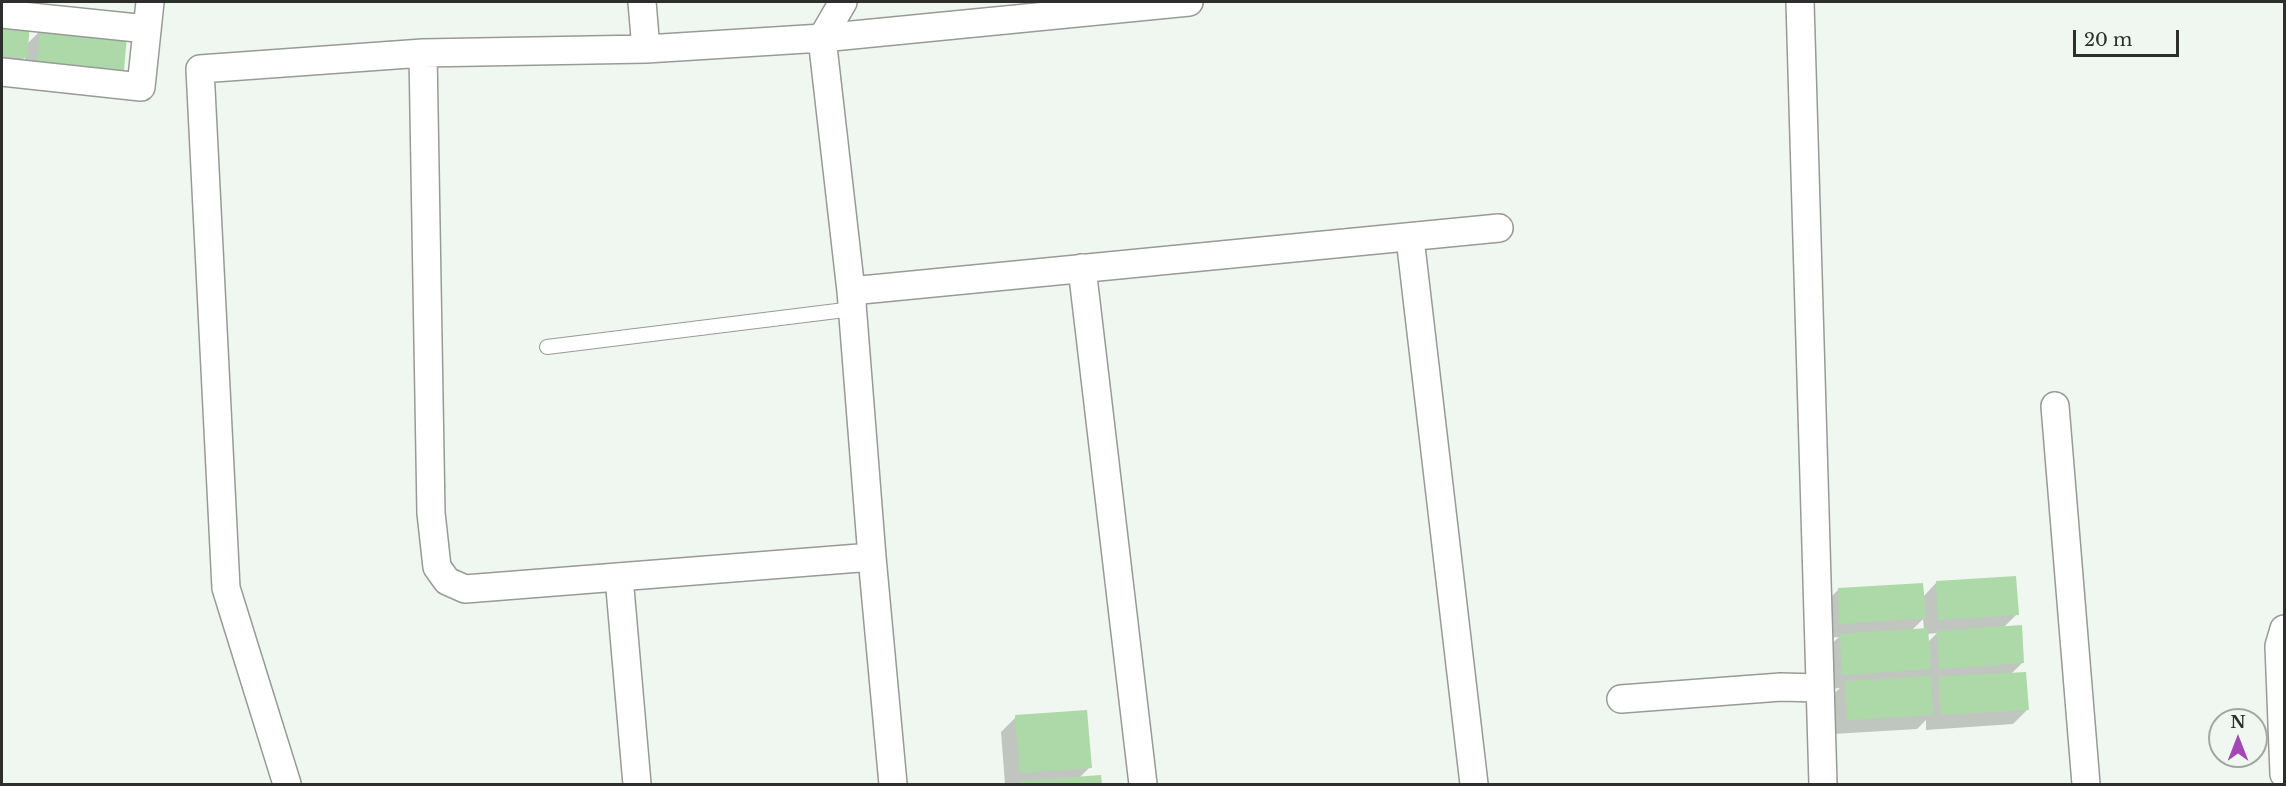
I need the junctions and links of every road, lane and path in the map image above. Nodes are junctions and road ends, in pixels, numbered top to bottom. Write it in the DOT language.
graph roads {
  1 [pos="150,2"];
  2 [pos="642,2"];
  3 [pos="843,2"];
  4 [pos="1189,2"];
  5 [pos="1800,2"];
  6 [pos="1111,6"];
  7 [pos="2,14"];
  8 [pos="147,29"];
  9 [pos="822,38"];
  10 [pos="646,49"];
  11 [pos="423,53"];
  12 [pos="2,72"];
  13 [pos="1499,228"];
  14 [pos="1410,238"];
  15 [pos="1082,268"];
  16 [pos="852,300"];
  17 [pos="548,347"];
  18 [pos="2055,406"];
  19 [pos="872,557"];
  20 [pos="619,577"];
  21 [pos="2284,629"];
  22 [pos="1819,688"];
  23 [pos="1621,699"];
  24 [pos="2284,774"];
  25 [pos="286,784"];
  26 [pos="637,784"];
  27 [pos="893,784"];
  28 [pos="1143,784"];
  29 [pos="1474,784"];
  30 [pos="1823,784"];
  31 [pos="2085,784"];
  1 -- 8 [label="street"];
  2 -- 10 [label="street"];
  3 -- 9 [label="street"];
  4 -- 6 [label="street"];
  5 -- 22 [label="street"];
  6 -- 9 [label="street"];
  7 -- 8 [label="street"];
  8 -- 12 [label="street"];
  9 -- 10 [label="street"];
  9 -- 16 [label="street"];
  10 -- 11 [label="street"];
  11 -- 20 [label="street"];
  11 -- 25 [label="street"];
  13 -- 14 [label="street"];
  14 -- 15 [label="street"];
  14 -- 29 [label="street"];
  15 -- 16 [label="street"];
  15 -- 28 [label="street"];
  16 -- 17 [label="lane"];
  16 -- 19 [label="street"];
  18 -- 31 [label="street"];
  19 -- 20 [label="street"];
  19 -- 27 [label="street"];
  20 -- 26 [label="street"];
  21 -- 24 [label="street"];
  22 -- 23 [label="street"];
  22 -- 30 [label="street"];
}
